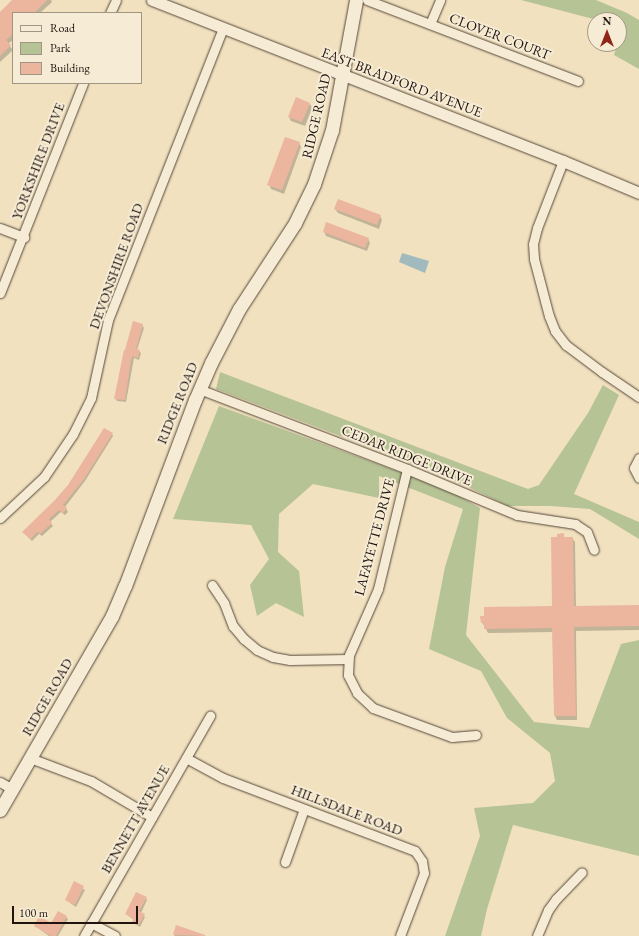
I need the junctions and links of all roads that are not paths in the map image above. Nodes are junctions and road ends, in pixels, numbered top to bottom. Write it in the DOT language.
graph roads {
  1 [pos="116,0"];
  2 [pos="152,0"];
  3 [pos="356,0"];
  4 [pos="367,0"];
  5 [pos="440,0"];
  6 [pos="110,12"];
  7 [pos="430,24"];
  8 [pos="223,28"];
  9 [pos="343,75"];
  10 [pos="578,81"];
  11 [pos="83,84"];
  12 [pos="563,161"];
  13 [pos="639,193"];
  14 [pos="0,228"];
  15 [pos="24,237"];
  16 [pos="0,292"];
  17 [pos="199,390"];
  18 [pos="639,397"];
  19 [pos="639,458"];
  20 [pos="407,469"];
  21 [pos="639,478"];
  22 [pos="0,518"];
  23 [pos="594,550"];
  24 [pos="212,585"];
  25 [pos="348,659"];
  26 [pos="210,716"];
  27 [pos="476,735"];
  28 [pos="30,758"];
  29 [pos="186,758"];
  30 [pos="0,782"];
  31 [pos="12,789"];
  32 [pos="304,809"];
  33 [pos="0,810"];
  34 [pos="152,817"];
  35 [pos="285,862"];
  36 [pos="582,872"];
  37 [pos="91,924"];
  38 [pos="84,936"];
  39 [pos="115,936"];
  40 [pos="400,936"];
  41 [pos="537,936"];
  1 -- 6 [label="street"];
  2 -- 8 [label="street, EAST BRADFORD AVENUE"];
  3 -- 9 [label="main road, RIDGE ROAD"];
  4 -- 7 [label="street, CLOVER COURT"];
  5 -- 7 [label="street"];
  7 -- 10 [label="street, CLOVER COURT"];
  8 -- 9 [label="street, EAST BRADFORD AVENUE"];
  8 -- 22 [label="street, DEVONSHIRE ROAD"];
  9 -- 12 [label="street, EAST BRADFORD AVENUE"];
  9 -- 17 [label="main road, RIDGE ROAD"];
  11 -- 15 [label="street, YORKSHIRE DRIVE"];
  12 -- 13 [label="street, EAST BRADFORD AVENUE"];
  12 -- 18 [label="street"];
  14 -- 15 [label="street"];
  15 -- 16 [label="street, YORKSHIRE DRIVE"];
  17 -- 20 [label="street, CEDAR RIDGE DRIVE"];
  17 -- 28 [label="main road, RIDGE ROAD"];
  19 -- 21 [label="street"];
  20 -- 23 [label="street, CEDAR RIDGE DRIVE"];
  20 -- 25 [label="street, LAFAYETTE DRIVE"];
  24 -- 25 [label="street"];
  25 -- 27 [label="street, LAFAYETTE DRIVE"];
  26 -- 29 [label="street, BENNETT AVENUE"];
  28 -- 31 [label="main road, RIDGE ROAD"];
  28 -- 34 [label="street"];
  29 -- 32 [label="street, HILLSDALE ROAD"];
  29 -- 34 [label="street, BENNETT AVENUE"];
  30 -- 31 [label="street"];
  31 -- 33 [label="main road, RIDGE ROAD"];
  32 -- 35 [label="street"];
  32 -- 40 [label="street, HILLSDALE ROAD"];
  34 -- 37 [label="street, BENNETT AVENUE"];
  36 -- 41 [label="street"];
  37 -- 38 [label="street, BENNETT AVENUE"];
  37 -- 39 [label="street"];
}
